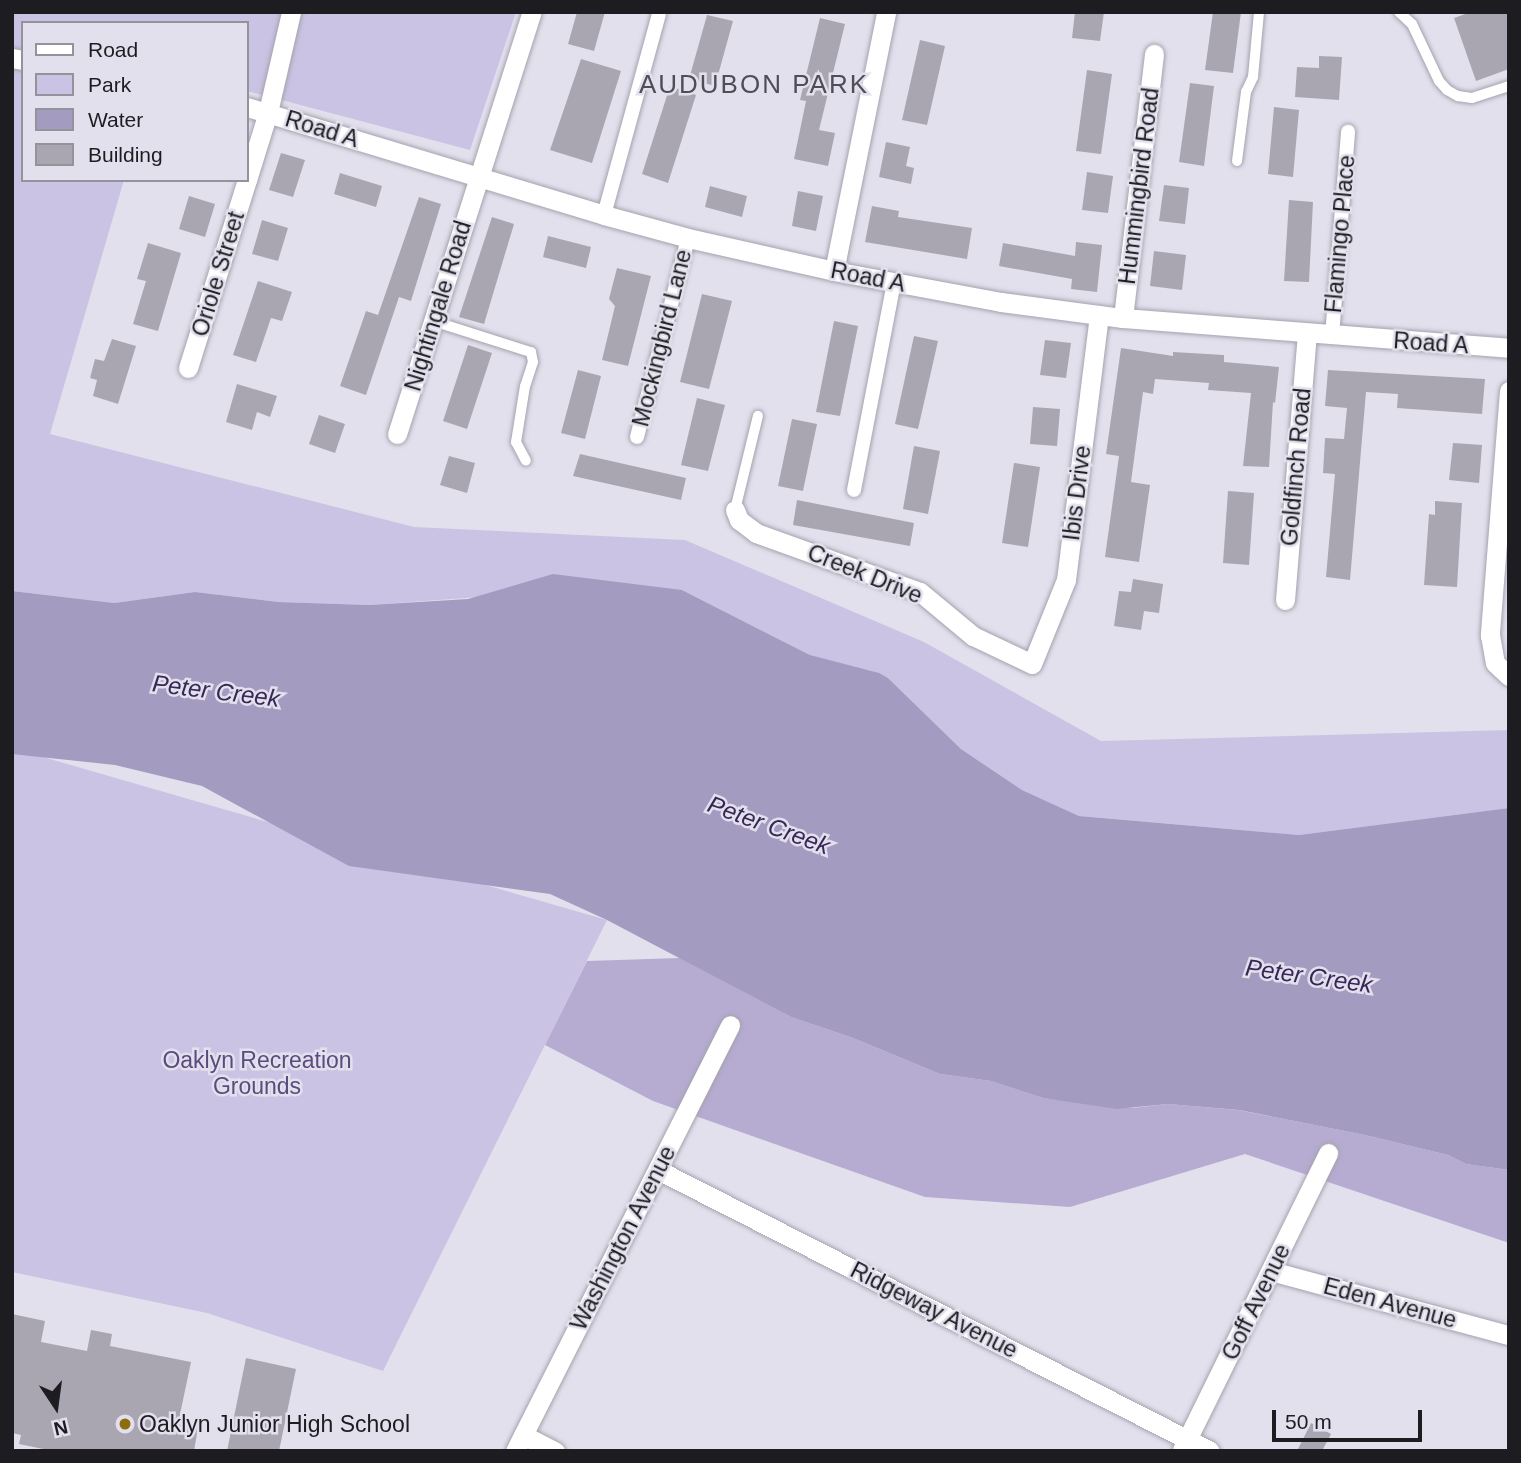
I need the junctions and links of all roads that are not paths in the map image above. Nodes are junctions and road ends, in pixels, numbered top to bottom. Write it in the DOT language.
graph roads {
  1 [pos="291,12"];
  2 [pos="532,12"];
  3 [pos="886,12"];
  4 [pos="1259,12"];
  5 [pos="1399,12"];
  6 [pos="1409,12"];
  7 [pos="659,14"];
  8 [pos="1412,24"];
  9 [pos="1154,54"];
  10 [pos="1509,86"];
  11 [pos="248,107"];
  12 [pos="268,112"];
  13 [pos="1348,132"];
  14 [pos="1237,161"];
  15 [pos="248,177"];
  16 [pos="478,177"];
  17 [pos="246,182"];
  18 [pos="604,215"];
  19 [pos="688,238"];
  20 [pos="834,271"];
  21 [pos="894,282"];
  22 [pos="1099,315"];
  23 [pos="1124,318"];
  24 [pos="433,321"];
  25 [pos="1307,334"];
  26 [pos="1332,336"];
  27 [pos="1509,348"];
  28 [pos="188,368"];
  29 [pos="1509,391"];
  30 [pos="758,416"];
  31 [pos="397,434"];
  32 [pos="637,438"];
  33 [pos="526,461"];
  34 [pos="854,490"];
  35 [pos="735,510"];
  36 [pos="1285,600"];
  37 [pos="1032,664"];
  38 [pos="1509,676"];
  39 [pos="730,1025"];
  40 [pos="1328,1153"];
  41 [pos="658,1170"];
  42 [pos="1271,1271"];
  43 [pos="1509,1335"];
  44 [pos="519,1443"];
  45 [pos="1185,1445"];
  46 [pos="555,1451"];
  47 [pos="1210,1451"];
  1 -- 12 [label="street, Oriole Street"];
  2 -- 16 [label="street, Nightingale Road"];
  3 -- 20 [label="street"];
  4 -- 14 [label="lane"];
  5 -- 8 [label="lane"];
  6 -- 8 [label="lane"];
  7 -- 18 [label="street"];
  8 -- 10 [label="lane"];
  9 -- 23 [label="street, Hummingbird Road"];
  11 -- 12 [label="street, Road A"];
  12 -- 15 [label="street, Oriole Street"];
  12 -- 16 [label="street, Road A"];
  13 -- 26 [label="street, Flamingo Place"];
  16 -- 18 [label="street, Road A"];
  16 -- 24 [label="street, Nightingale Road"];
  17 -- 28 [label="street, Oriole Street"];
  18 -- 19 [label="street, Road A"];
  19 -- 20 [label="street, Road A"];
  19 -- 32 [label="street, Mockingbird Lane"];
  20 -- 21 [label="street, Road A"];
  21 -- 22 [label="street, Road A"];
  21 -- 34 [label="street"];
  22 -- 23 [label="street, Road A"];
  22 -- 37 [label="street, Ibis Drive"];
  23 -- 25 [label="street, Road A"];
  24 -- 31 [label="street, Nightingale Road"];
  24 -- 33 [label="lane"];
  25 -- 26 [label="street, Road A"];
  25 -- 36 [label="street, Goldfinch Road"];
  26 -- 27 [label="street, Road A"];
  29 -- 38 [label="street"];
  30 -- 35 [label="lane"];
  35 -- 37 [label="street, Creek Drive"];
  39 -- 41 [label="street, Washington Avenue"];
  40 -- 42 [label="street, Goff Avenue"];
  41 -- 44 [label="street, Washington Avenue"];
  41 -- 45 [label="street, Ridgeway Avenue"];
  42 -- 43 [label="street, Eden Avenue"];
  42 -- 45 [label="street, Goff Avenue"];
  44 -- 46 [label="street"];
  45 -- 47 [label="street, Ridgeway Avenue"];
}
